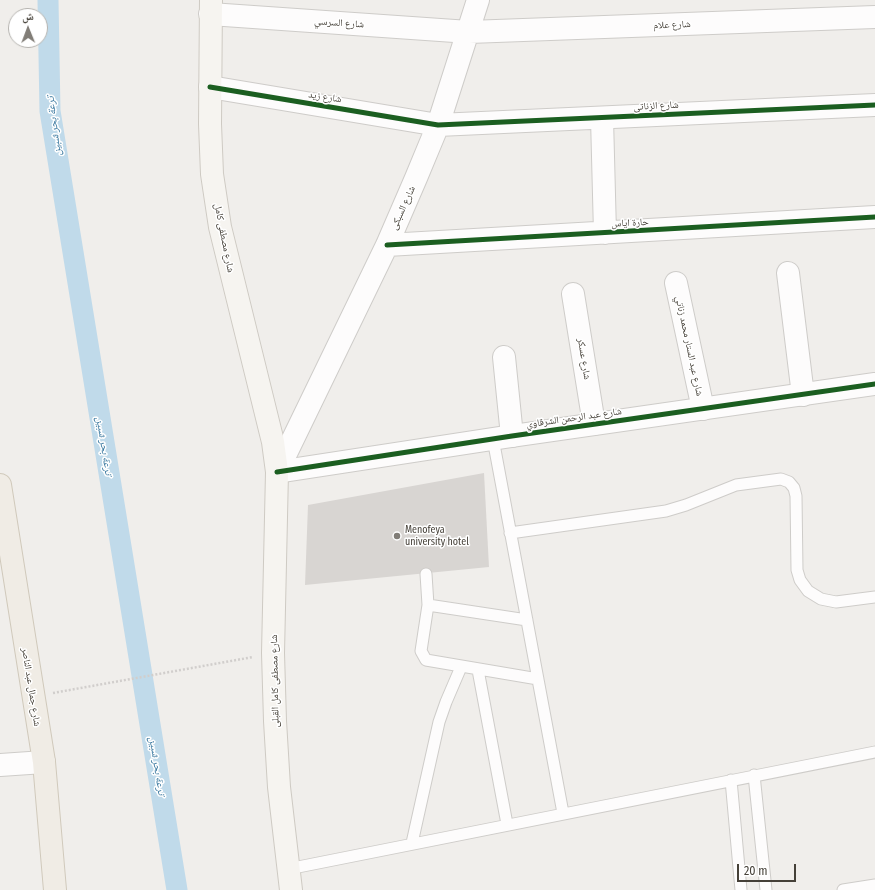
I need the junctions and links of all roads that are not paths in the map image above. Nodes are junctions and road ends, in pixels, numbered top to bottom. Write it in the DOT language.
graph roads {
  1 [pos="478,0"];
  2 [pos="211,7"];
  3 [pos="875,17"];
  4 [pos="469,32"];
  5 [pos="210,87"];
  6 [pos="875,105"];
  7 [pos="602,118"];
  8 [pos="438,125"];
  9 [pos="875,217"];
  10 [pos="605,233"];
  11 [pos="387,245"];
  12 [pos="788,272"];
  13 [pos="676,283"];
  14 [pos="573,294"];
  15 [pos="504,357"];
  16 [pos="875,384"];
  17 [pos="803,395"];
  18 [pos="703,409"];
  19 [pos="594,424"];
  20 [pos="502,437"];
  21 [pos="277,472"];
  22 [pos="0,485"];
  23 [pos="510,533"];
  24 [pos="426,574"];
  25 [pos="875,597"];
  26 [pos="428,605"];
  27 [pos="527,620"];
  28 [pos="461,667"];
  29 [pos="478,670"];
  30 [pos="538,679"];
  31 [pos="875,752"];
  32 [pos="44,762"];
  33 [pos="0,765"];
  34 [pos="754,775"];
  35 [pos="731,780"];
  36 [pos="563,813"];
  37 [pos="507,824"];
  38 [pos="412,843"];
  39 [pos="288,868"];
  40 [pos="875,885"];
  41 [pos="55,890"];
  42 [pos="291,890"];
  43 [pos="741,890"];
  44 [pos="766,890"];
  45 [pos="843,890"];
  1 -- 4 [label="street, شارع السبكى"];
  2 -- 4 [label="street, شارع السرسي"];
  2 -- 5 [label="main road, شارع مصطفى كامل"];
  3 -- 4 [label="street, شارع علام"];
  4 -- 8 [label="street, شارع السبكى"];
  5 -- 8 [label="street, شارع زيد"];
  5 -- 21 [label="main road, شارع مصطفى كامل"];
  6 -- 7 [label="street, شارع الزناتى"];
  7 -- 8 [label="street, شارع الزناتى"];
  7 -- 10 [label="street"];
  8 -- 11 [label="street, شارع السبكى"];
  9 -- 10 [label="street, حارة اياس"];
  10 -- 11 [label="street, حارة اياس"];
  11 -- 21 [label="street, شارع السبكى"];
  12 -- 17 [label="street"];
  13 -- 18 [label="street, شارع عبد الستار محمد زناتي"];
  14 -- 19 [label="street, شارع عسكر"];
  15 -- 20 [label="street"];
  16 -- 17 [label="street, شارع عبد الرحمن الشرقاوي"];
  17 -- 18 [label="street, شارع عبد الرحمن الشرقاوي"];
  18 -- 19 [label="street, شارع عبد الرحمن الشرقاوي"];
  19 -- 20 [label="street, شارع عبد الرحمن الشرقاوي"];
  20 -- 21 [label="street, شارع عبد الرحمن الشرقاوي"];
  20 -- 23 [label="lane"];
  21 -- 39 [label="main road, شارع مصطفى كامل القبلى"];
  22 -- 32 [label="main road, شارع جمال عبد الناصر"];
  23 -- 25 [label="lane"];
  23 -- 27 [label="lane"];
  24 -- 26 [label="lane"];
  26 -- 27 [label="lane"];
  26 -- 28 [label="lane"];
  27 -- 30 [label="lane"];
  28 -- 29 [label="lane"];
  28 -- 38 [label="lane"];
  29 -- 30 [label="lane"];
  29 -- 37 [label="lane"];
  30 -- 36 [label="lane"];
  31 -- 34 [label="lane"];
  32 -- 33 [label="street"];
  32 -- 41 [label="main road, شارع جمال عبد الناصر"];
  34 -- 35 [label="lane"];
  34 -- 44 [label="lane"];
  35 -- 36 [label="lane"];
  35 -- 43 [label="lane"];
  36 -- 37 [label="lane"];
  37 -- 38 [label="lane"];
  38 -- 39 [label="lane"];
  39 -- 42 [label="main road, شارع مصطفى كامل القبلى"];
  40 -- 45 [label="lane"];
}
